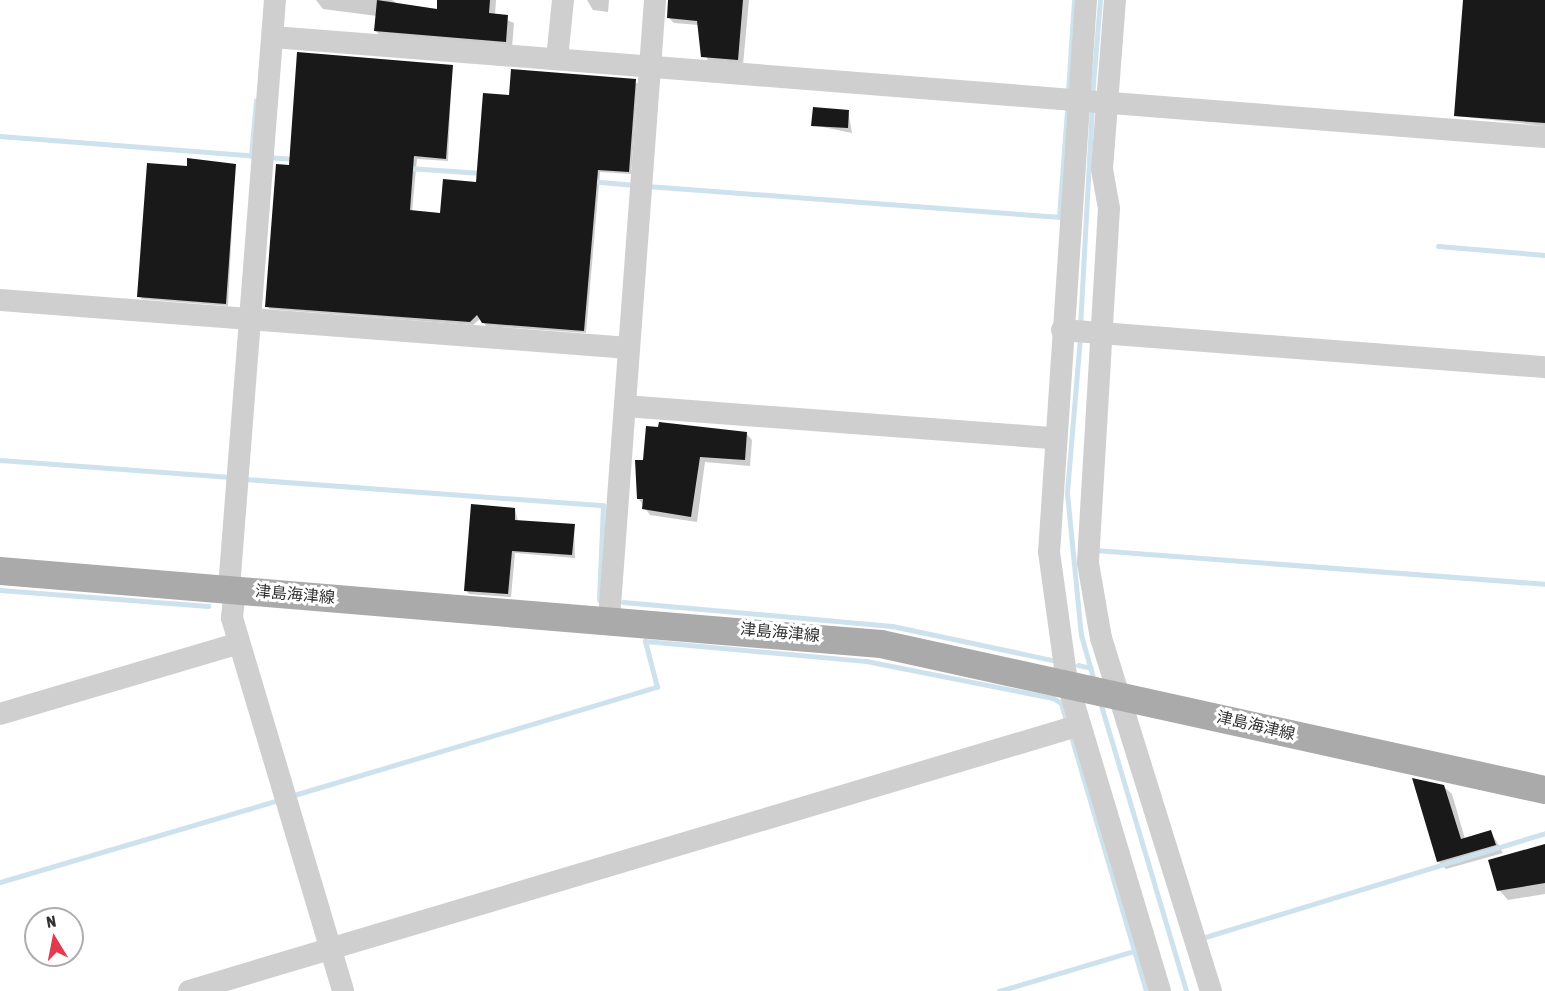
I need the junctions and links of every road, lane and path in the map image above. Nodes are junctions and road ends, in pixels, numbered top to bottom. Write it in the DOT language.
graph roads {
  1 [pos="275,0"];
  2 [pos="563,0"];
  3 [pos="655,0"];
  4 [pos="1086,0"];
  5 [pos="1115,0"];
  6 [pos="273,36"];
  7 [pos="557,59"];
  8 [pos="650,67"];
  9 [pos="1093,102"];
  10 [pos="1545,137"];
  11 [pos="0,300"];
  12 [pos="250,319"];
  13 [pos="1066,331"];
  14 [pos="1098,333"];
  15 [pos="629,348"];
  16 [pos="1545,367"];
  17 [pos="625,406"];
  18 [pos="1054,438"];
  19 [pos="0,571"];
  20 [pos="232,589"];
  21 [pos="609,619"];
  22 [pos="239,643"];
  23 [pos="1067,681"];
  24 [pos="1113,692"];
  25 [pos="0,714"];
  26 [pos="1080,725"];
  27 [pos="1545,790"];
  28 [pos="330,949"];
  29 [pos="189,991"];
  30 [pos="343,991"];
  31 [pos="1160,991"];
  32 [pos="1210,991"];
  1 -- 6 [label="street"];
  2 -- 7 [label="street"];
  3 -- 8 [label="street"];
  4 -- 9 [label="street"];
  5 -- 9 [label="street"];
  6 -- 7 [label="street"];
  6 -- 12 [label="street"];
  7 -- 8 [label="street"];
  8 -- 9 [label="street"];
  8 -- 15 [label="street"];
  9 -- 10 [label="street"];
  9 -- 13 [label="street"];
  9 -- 14 [label="street"];
  11 -- 12 [label="street"];
  12 -- 15 [label="street"];
  12 -- 20 [label="street"];
  13 -- 14 [label="street"];
  13 -- 18 [label="street"];
  14 -- 16 [label="street"];
  14 -- 24 [label="street"];
  15 -- 17 [label="street"];
  17 -- 18 [label="street"];
  17 -- 21 [label="street"];
  18 -- 23 [label="street"];
  19 -- 20 [label="main road, 津島海津線"];
  20 -- 21 [label="main road, 津島海津線"];
  20 -- 22 [label="street"];
  21 -- 23 [label="main road, 津島海津線"];
  22 -- 25 [label="street"];
  22 -- 28 [label="street"];
  23 -- 24 [label="main road, 津島海津線"];
  23 -- 26 [label="street"];
  24 -- 27 [label="main road, 津島海津線"];
  24 -- 32 [label="street"];
  26 -- 28 [label="street"];
  26 -- 31 [label="street"];
  28 -- 29 [label="street"];
  28 -- 30 [label="street"];
}
